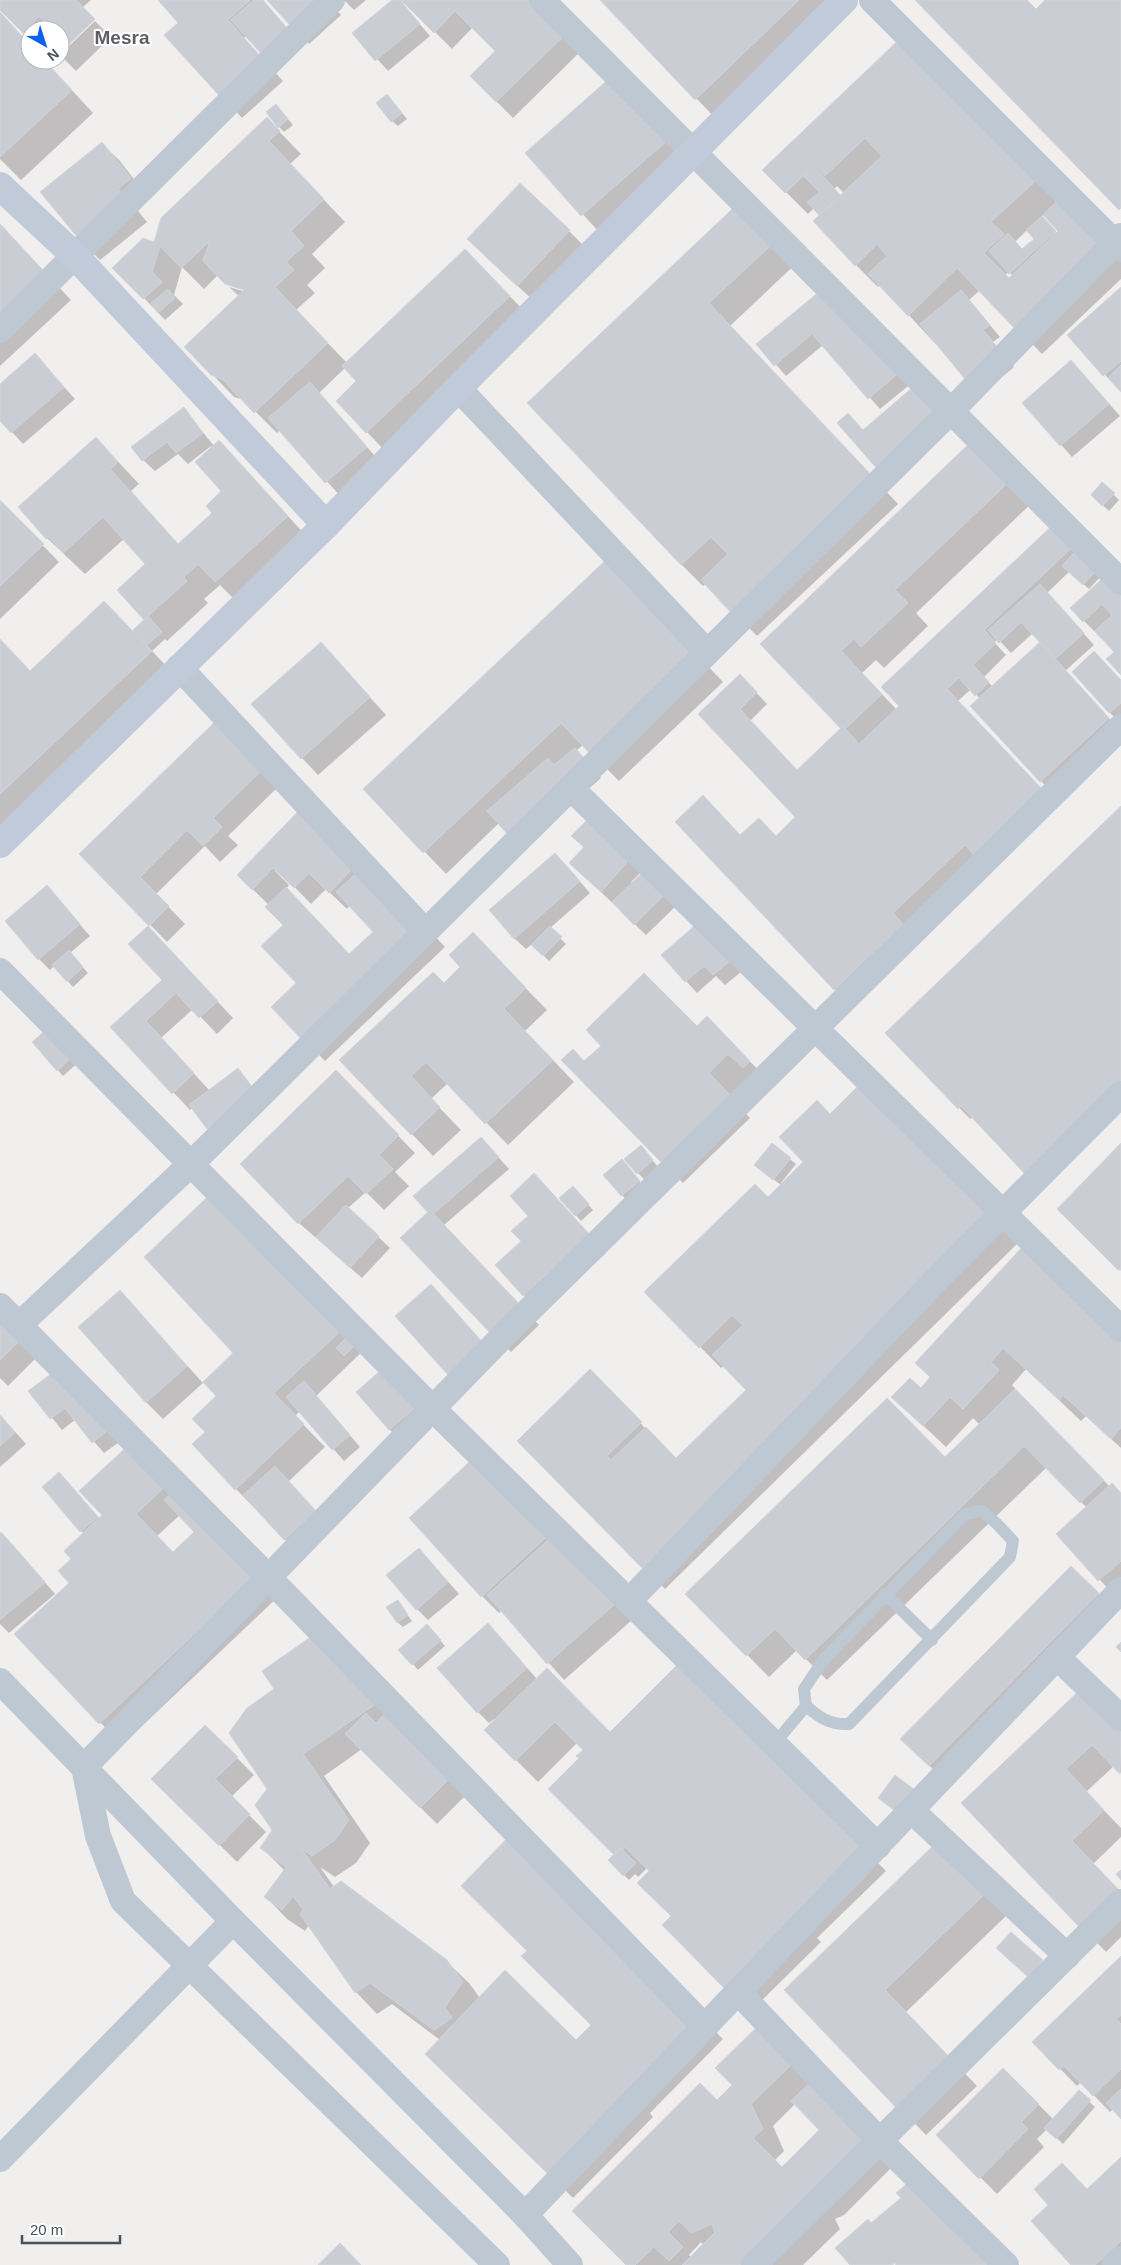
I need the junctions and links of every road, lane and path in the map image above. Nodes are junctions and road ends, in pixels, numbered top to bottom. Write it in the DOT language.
graph roads {
  1 [pos="332,0"];
  2 [pos="542,0"];
  3 [pos="844,0"];
  4 [pos="872,0"];
  5 [pos="693,152"];
  6 [pos="0,186"];
  7 [pos="1119,243"];
  8 [pos="75,256"];
  9 [pos="0,330"];
  10 [pos="458,388"];
  11 [pos="951,411"];
  12 [pos="326,525"];
  13 [pos="1121,582"];
  14 [pos="707,652"];
  15 [pos="178,667"];
  16 [pos="1121,727"];
  17 [pos="571,788"];
  18 [pos="0,844"];
  19 [pos="425,931"];
  20 [pos="0,971"];
  21 [pos="816,1027"];
  22 [pos="1121,1094"];
  23 [pos="190,1164"];
  24 [pos="1002,1213"];
  25 [pos="0,1306"];
  26 [pos="19,1325"];
  27 [pos="1121,1329"];
  28 [pos="432,1408"];
  29 [pos="268,1577"];
  30 [pos="1121,1590"];
  31 [pos="885,1594"];
  32 [pos="630,1600"];
  33 [pos="932,1640"];
  34 [pos="1057,1657"];
  35 [pos="0,1681"];
  36 [pos="806,1706"];
  37 [pos="1121,1718"];
  38 [pos="775,1743"];
  39 [pos="84,1766"];
  40 [pos="911,1810"];
  41 [pos="878,1846"];
  42 [pos="1121,1902"];
  43 [pos="234,1921"];
  44 [pos="1067,1956"];
  45 [pos="188,1966"];
  46 [pos="738,1992"];
  47 [pos="705,2027"];
  48 [pos="880,2141"];
  49 [pos="0,2159"];
  50 [pos="526,2215"];
  51 [pos="1121,2258"];
  52 [pos="556,2260"];
  53 [pos="497,2265"];
  54 [pos="754,2265"];
  55 [pos="1006,2265"];
  56 [pos="1115,2265"];
  1 -- 8 [label="street"];
  2 -- 5 [label="street"];
  3 -- 5 [label="main road"];
  4 -- 7 [label="street"];
  5 -- 10 [label="main road"];
  5 -- 11 [label="street"];
  6 -- 8 [label="main road"];
  7 -- 11 [label="street"];
  8 -- 9 [label="street"];
  8 -- 12 [label="main road"];
  10 -- 12 [label="main road"];
  10 -- 14 [label="street"];
  11 -- 13 [label="street"];
  11 -- 14 [label="street"];
  12 -- 15 [label="main road"];
  14 -- 17 [label="street"];
  15 -- 18 [label="main road"];
  15 -- 19 [label="street"];
  16 -- 21 [label="street"];
  17 -- 19 [label="street"];
  17 -- 21 [label="street"];
  19 -- 23 [label="street"];
  20 -- 23 [label="street"];
  21 -- 24 [label="street"];
  21 -- 28 [label="street"];
  22 -- 24 [label="street"];
  23 -- 26 [label="street"];
  23 -- 28 [label="street"];
  24 -- 27 [label="street"];
  24 -- 32 [label="street"];
  25 -- 26 [label="street"];
  26 -- 29 [label="street"];
  28 -- 29 [label="street"];
  28 -- 32 [label="street"];
  29 -- 39 [label="street"];
  29 -- 47 [label="street"];
  30 -- 34 [label="street"];
  31 -- 33 [label="lane"];
  31 -- 33 [label="lane"];
  31 -- 36 [label="lane"];
  32 -- 38 [label="street"];
  33 -- 36 [label="lane"];
  34 -- 37 [label="street"];
  34 -- 40 [label="street"];
  35 -- 39 [label="street"];
  36 -- 38 [label="lane"];
  38 -- 41 [label="street"];
  39 -- 43 [label="street"];
  39 -- 45 [label="street"];
  40 -- 41 [label="street"];
  40 -- 44 [label="street"];
  41 -- 46 [label="street"];
  42 -- 44 [label="street"];
  43 -- 45 [label="street"];
  43 -- 50 [label="street"];
  44 -- 48 [label="street"];
  45 -- 49 [label="street"];
  45 -- 53 [label="street"];
  46 -- 47 [label="street"];
  46 -- 48 [label="street"];
  47 -- 50 [label="street"];
  48 -- 54 [label="street"];
  48 -- 55 [label="street"];
  50 -- 52 [label="street"];
  51 -- 56 [label="street"];
}
